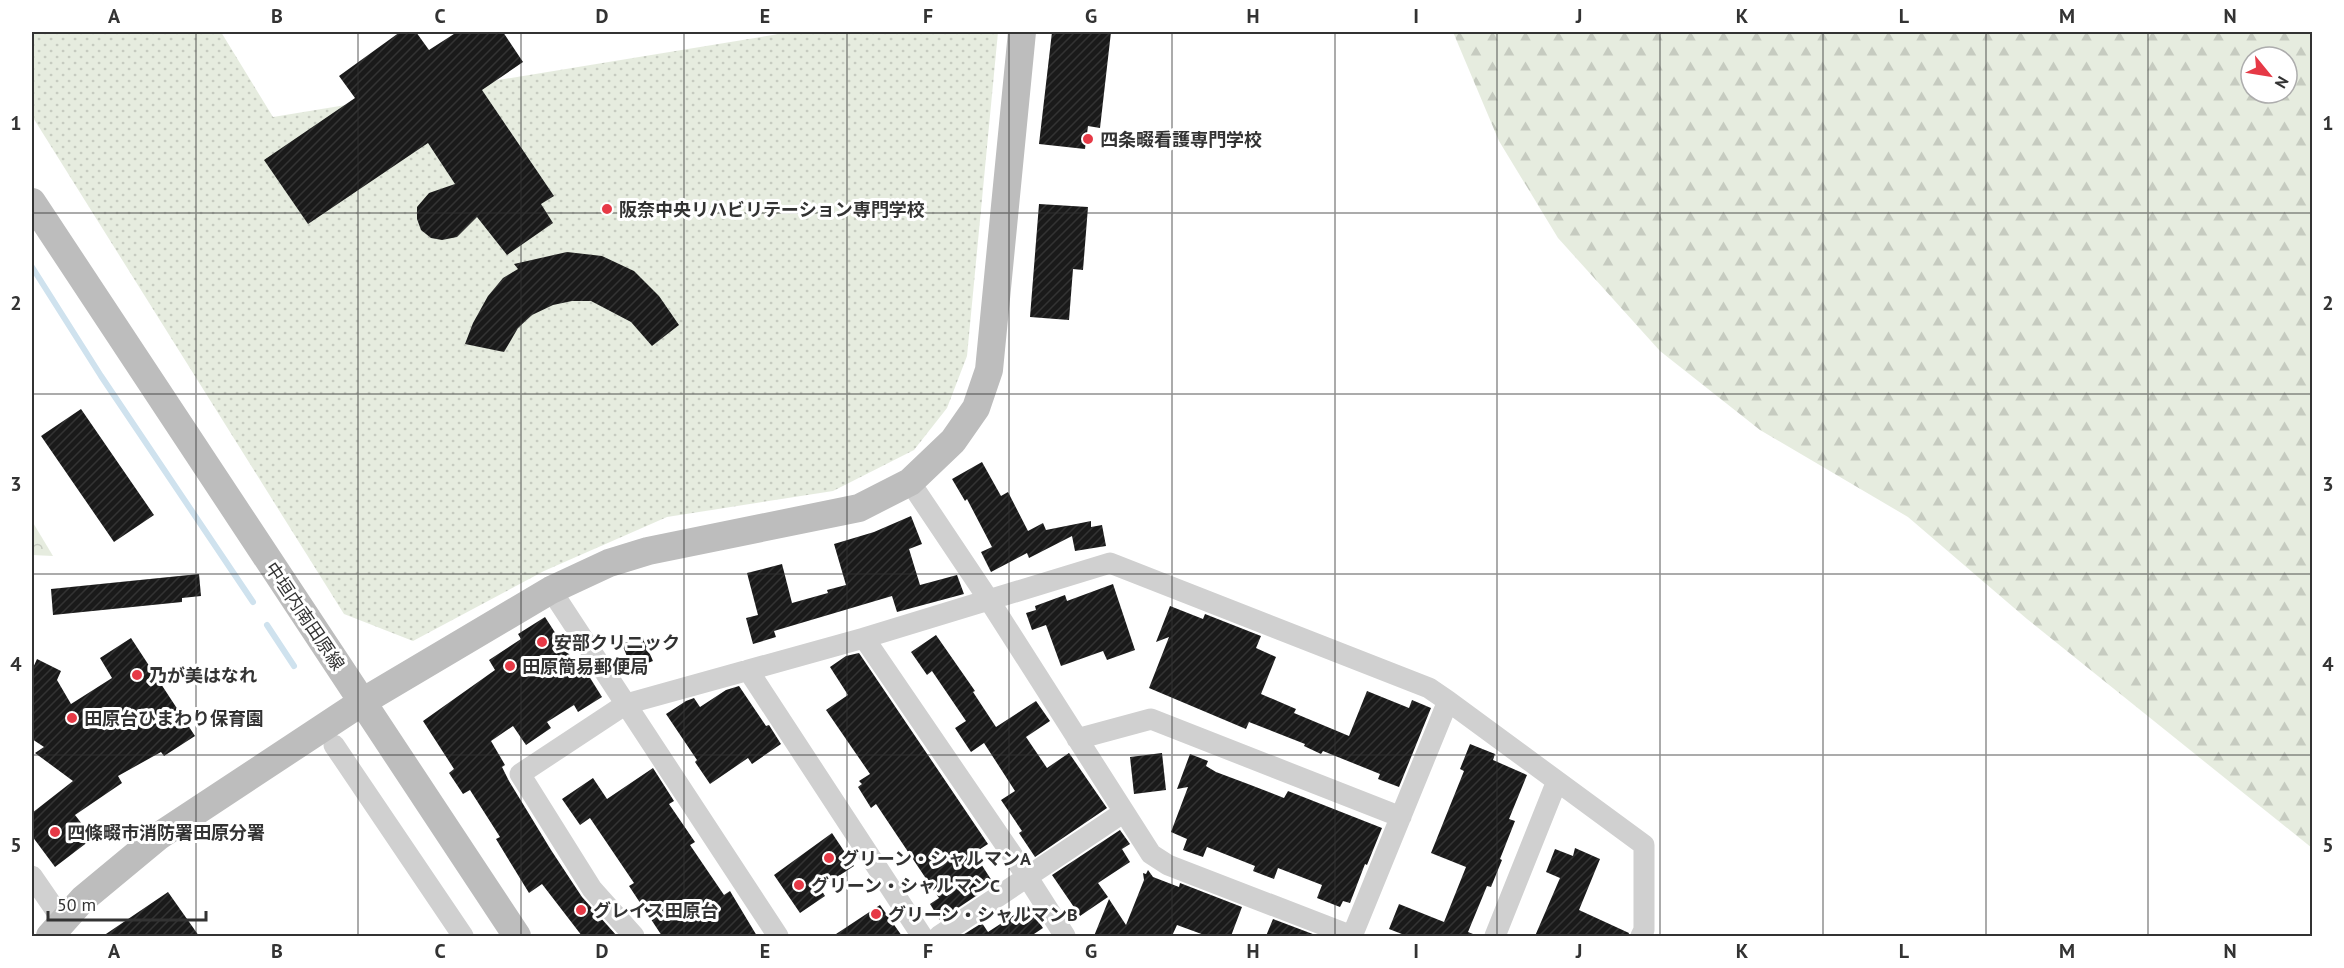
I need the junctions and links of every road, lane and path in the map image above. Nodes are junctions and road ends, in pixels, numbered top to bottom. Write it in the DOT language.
graph roads {
  1 [pos="1022,32"];
  2 [pos="32,202"];
  3 [pos="910,482"];
  4 [pos="551,590"];
  5 [pos="989,600"];
  6 [pos="864,638"];
  7 [pos="748,670"];
  8 [pos="1448,701"];
  9 [pos="362,702"];
  10 [pos="626,704"];
  11 [pos="1077,739"];
  12 [pos="334,745"];
  13 [pos="1557,781"];
  14 [pos="1124,812"];
  15 [pos="1401,817"];
  16 [pos="1028,878"];
  17 [pos="34,886"];
  18 [pos="59,930"];
  19 [pos="463,936"];
  20 [pos="517,936"];
  21 [pos="634,936"];
  22 [pos="778,936"];
  23 [pos="922,936"];
  24 [pos="939,936"];
  25 [pos="1065,936"];
  26 [pos="1352,936"];
  27 [pos="1495,936"];
  28 [pos="1641,936"];
  1 -- 3 [label="street"];
  2 -- 9 [label="street, 中垣内南田原線"];
  3 -- 4 [label="street"];
  3 -- 5 [label="street"];
  4 -- 9 [label="street"];
  4 -- 10 [label="street"];
  5 -- 6 [label="street"];
  5 -- 8 [label="street"];
  5 -- 11 [label="street"];
  6 -- 7 [label="street"];
  6 -- 16 [label="street"];
  7 -- 10 [label="street"];
  7 -- 23 [label="street"];
  8 -- 13 [label="street"];
  8 -- 15 [label="street"];
  9 -- 18 [label="street"];
  9 -- 20 [label="street, 中垣内南田原線"];
  10 -- 21 [label="street"];
  10 -- 22 [label="street"];
  11 -- 14 [label="street"];
  11 -- 15 [label="street"];
  12 -- 19 [label="street"];
  13 -- 27 [label="street"];
  13 -- 28 [label="street"];
  14 -- 16 [label="street"];
  14 -- 26 [label="street"];
  15 -- 26 [label="street"];
  16 -- 24 [label="street"];
  16 -- 25 [label="street"];
  17 -- 18 [label="street"];
}
